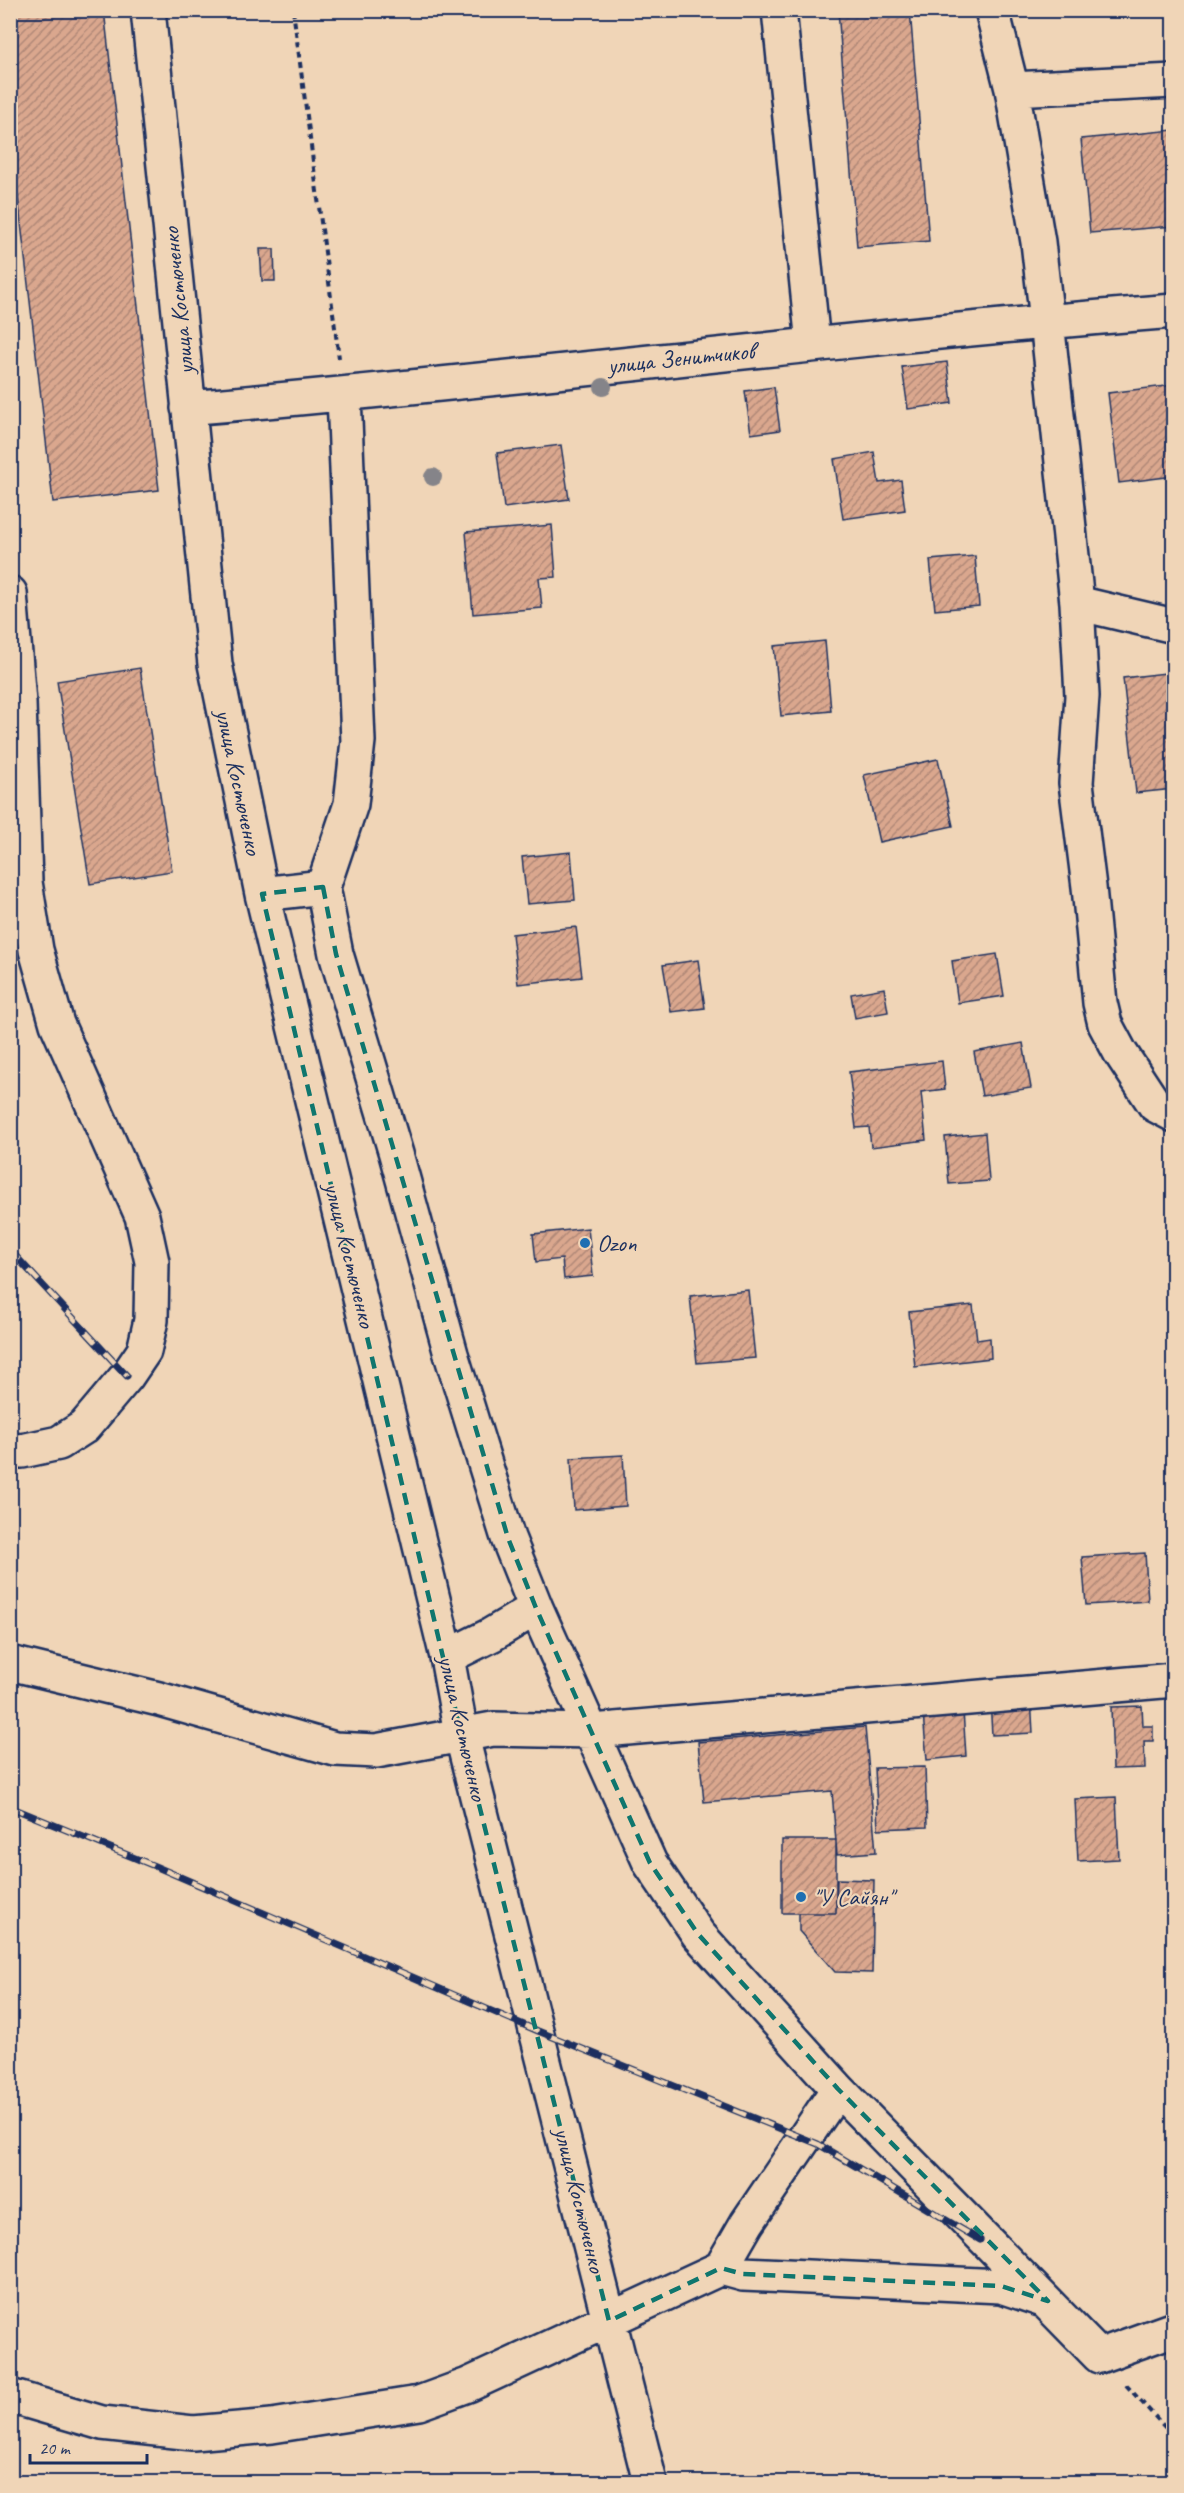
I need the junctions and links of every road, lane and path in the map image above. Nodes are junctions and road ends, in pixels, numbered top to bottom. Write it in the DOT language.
graph roads {
  1 [pos="148,10"];
  2 [pos="293,10"];
  3 [pos="778,10"];
  4 [pos="992,10"];
  5 [pos="1173,81"];
  6 [pos="1012,89"];
  7 [pos="1173,311"];
  8 [pos="1047,321"];
  9 [pos="813,344"];
  10 [pos="344,395"];
  11 [pos="188,408"];
  12 [pos="10,593"];
  13 [pos="1077,603"];
  14 [pos="1173,626"];
  15 [pos="323,887"];
  16 [pos="262,894"];
  17 [pos="1173,1115"];
  18 [pos="10,1450"];
  19 [pos="536,1608"];
  20 [pos="447,1657"];
  21 [pos="10,1663"];
  22 [pos="1173,1680"];
  23 [pos="593,1731"];
  24 [pos="461,1733"];
  25 [pos="838,2089"];
  26 [pos="721,2268"];
  27 [pos="1048,2301"];
  28 [pos="609,2321"];
  29 [pos="1173,2329"];
  30 [pos="1099,2355"];
  31 [pos="10,2396"];
  32 [pos="1173,2437"];
  33 [pos="650,2482"];
  1 -- 11 [label="street, улица Костюченко"];
  2 -- 10 [label="path"];
  3 -- 9 [label="street"];
  4 -- 6 [label="street"];
  5 -- 6 [label="street"];
  6 -- 8 [label="street"];
  7 -- 8 [label="street, улица Зенитчиков"];
  8 -- 9 [label="street, улица Зенитчиков"];
  8 -- 13 [label="street"];
  9 -- 10 [label="street, улица Зенитчиков"];
  10 -- 11 [label="street, улица Зенитчиков"];
  10 -- 15 [label="street"];
  11 -- 16 [label="street, улица Костюченко"];
  12 -- 18 [label="street"];
  13 -- 14 [label="street"];
  13 -- 17 [label="street"];
  15 -- 16 [label="street"];
  15 -- 19 [label="street"];
  16 -- 20 [label="street, улица Костюченко"];
  19 -- 20 [label="street"];
  19 -- 23 [label="street"];
  20 -- 24 [label="street, улица Костюченко"];
  21 -- 24 [label="street"];
  22 -- 23 [label="street"];
  23 -- 24 [label="street"];
  23 -- 25 [label="street"];
  24 -- 28 [label="street, улица Костюченко"];
  25 -- 26 [label="street"];
  25 -- 27 [label="street"];
  26 -- 27 [label="street"];
  26 -- 28 [label="street"];
  27 -- 30 [label="street"];
  28 -- 31 [label="street"];
  28 -- 33 [label="street, улица Костюченко"];
  29 -- 30 [label="street"];
  30 -- 32 [label="path"];
}
